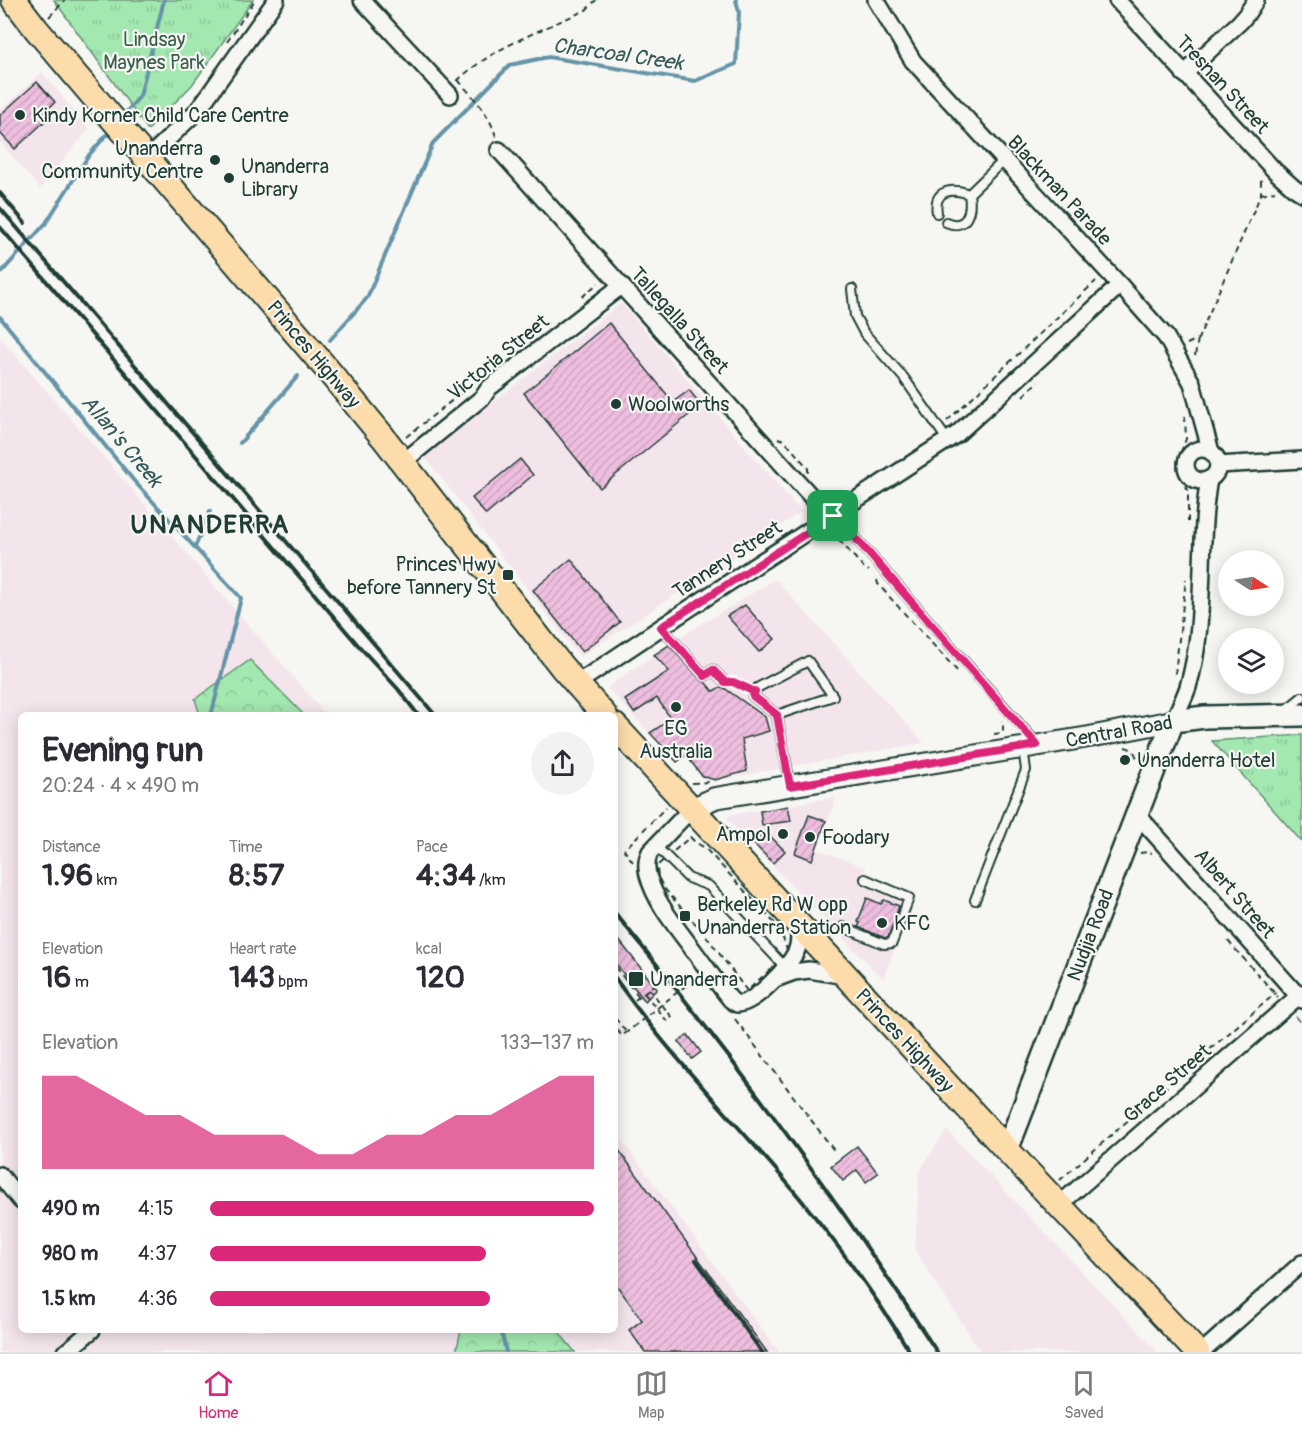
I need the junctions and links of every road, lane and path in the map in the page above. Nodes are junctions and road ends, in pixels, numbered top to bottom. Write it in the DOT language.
graph roads {
  1 [pos="14,0"];
  2 [pos="65,0"];
  3 [pos="255,0"];
  4 [pos="276,0"];
  5 [pos="362,0"];
  6 [pos="596,0"];
  7 [pos="876,0"];
  8 [pos="1117,0"];
  9 [pos="1256,0"];
  10 [pos="37,30"];
  11 [pos="224,47"];
  12 [pos="1184,74"];
  13 [pos="458,80"];
  14 [pos="448,93"];
  15 [pos="499,150"];
  16 [pos="147,159"];
  17 [pos="1004,160"];
  18 [pos="1261,177"];
  19 [pos="1279,191"];
  20 [pos="1302,193"];
  21 [pos="969,194"];
  22 [pos="1261,194"];
  23 [pos="937,213"];
  24 [pos="946,222"];
  25 [pos="1098,279"];
  26 [pos="1120,285"];
  27 [pos="621,286"];
  28 [pos="852,289"];
  29 [pos="1198,339"];
  30 [pos="1185,345"];
  31 [pos="1190,352"];
  32 [pos="1185,411"];
  33 [pos="943,424"];
  34 [pos="948,441"];
  35 [pos="1209,456"];
  36 [pos="1302,460"];
  37 [pos="403,462"];
  38 [pos="1203,479"];
  39 [pos="833,516"];
  40 [pos="1188,525"];
  41 [pos="838,531"];
  42 [pos="871,572"];
  43 [pos="1187,572"];
  44 [pos="878,580"];
  45 [pos="661,627"];
  46 [pos="960,675"];
  47 [pos="1175,680"];
  48 [pos="725,682"];
  49 [pos="576,684"];
  50 [pos="1302,697"];
  51 [pos="601,712"];
  52 [pos="777,715"];
  53 [pos="1302,715"];
  54 [pos="997,716"];
  55 [pos="1277,716"];
  56 [pos="1173,721"];
  57 [pos="618,729"];
  58 [pos="1003,733"];
  59 [pos="1030,746"];
  60 [pos="1122,747"];
  61 [pos="1139,764"];
  62 [pos="790,786"];
  63 [pos="666,807"];
  64 [pos="691,809"];
  65 [pos="1136,813"];
  66 [pos="690,837"];
  67 [pos="655,845"];
  68 [pos="1153,853"];
  69 [pos="1134,854"];
  70 [pos="667,857"];
  71 [pos="633,864"];
  72 [pos="865,879"];
  73 [pos="975,900"];
  74 [pos="798,924"];
  75 [pos="843,927"];
  76 [pos="1224,935"];
  77 [pos="782,965"];
  78 [pos="618,971"];
  79 [pos="847,977"];
  80 [pos="657,982"];
  81 [pos="704,983"];
  82 [pos="1287,983"];
  83 [pos="649,989"];
  84 [pos="644,993"];
  85 [pos="1275,994"];
  86 [pos="1301,996"];
  87 [pos="639,997"];
  88 [pos="1278,997"];
  89 [pos="635,1000"];
  90 [pos="662,1004"];
  91 [pos="1295,1015"];
  92 [pos="618,1022"];
  93 [pos="1302,1024"];
  94 [pos="618,1031"];
  95 [pos="627,1033"];
  96 [pos="1007,1150"];
  97 [pos="0,1175"];
  98 [pos="1060,1180"];
  99 [pos="18,1197"];
  100 [pos="1059,1205"];
  101 [pos="1302,1263"];
  102 [pos="88,1333"];
  103 [pos="66,1352"];
  104 [pos="1197,1352"];
  105 [pos="1202,1352"];
  1 -- 10 [label="main road, Princes Highway"];
  2 -- 10 [label="path"];
  3 -- 11 [label="path"];
  4 -- 16 [label="street"];
  5 -- 14 [label="street"];
  6 -- 13 [label="path"];
  7 -- 17 [label="street, Blackman Parade"];
  8 -- 12 [label="street, Tresnan Street"];
  9 -- 12 [label="street"];
  10 -- 16 [label="main road, Princes Highway"];
  12 -- 20 [label="street, Tresnan Street"];
  13 -- 14 [label="path"];
  13 -- 15 [label="path"];
  15 -- 27 [label="street, Tallegalla Street"];
  16 -- 37 [label="main road, Princes Highway"];
  17 -- 21 [label="lane"];
  17 -- 26 [label="street, Blackman Parade"];
  18 -- 22 [label="path"];
  19 -- 22 [label="path"];
  21 -- 23 [label="lane"];
  21 -- 24 [label="lane"];
  22 -- 29 [label="path"];
  25 -- 33 [label="path"];
  26 -- 34 [label="street, Tannery Street"];
  26 -- 35 [label="street, Blackman Parade"];
  27 -- 37 [label="street, Victoria Street"];
  27 -- 39 [label="street, Tallegalla Street"];
  28 -- 34 [label="lane"];
  29 -- 30 [label="path"];
  29 -- 31 [label="path"];
  32 -- 40 [label="path"];
  34 -- 39 [label="street, Tannery Street"];
  35 -- 36 [label="street"];
  35 -- 38 [label="street"];
  35 -- 38 [label="street"];
  37 -- 49 [label="main road, Princes Highway"];
  38 -- 56 [label="street"];
  39 -- 45 [label="street, Tannery Street"];
  39 -- 59 [label="lane"];
  41 -- 42 [label="path"];
  43 -- 47 [label="path"];
  44 -- 46 [label="path"];
  45 -- 48 [label="lane"];
  45 -- 49 [label="street, Tannery Street"];
  49 -- 51 [label="main road, Princes Highway"];
  50 -- 55 [label="lane"];
  52 -- 52 [label="lane"];
  52 -- 62 [label="lane"];
  53 -- 55 [label="main road, Central Road"];
  54 -- 58 [label="path"];
  55 -- 56 [label="main road, Central Road"];
  56 -- 59 [label="street, Central Road"];
  56 -- 65 [label="main road, Nudjia Road"];
  57 -- 64 [label="main road, Princes Highway"];
  59 -- 62 [label="street, Central Road"];
  59 -- 73 [label="lane"];
  60 -- 61 [label="path"];
  62 -- 64 [label="street, Central Road"];
  63 -- 71 [label="path"];
  64 -- 67 [label="street"];
  64 -- 74 [label="main road, Princes Highway"];
  65 -- 82 [label="street, Albert Street"];
  65 -- 96 [label="main road, Nudjia Road"];
  66 -- 70 [label="path"];
  67 -- 70 [label="lane"];
  67 -- 77 [label="street"];
  68 -- 69 [label="path"];
  70 -- 77 [label="lane"];
  70 -- 77 [label="path"];
  72 -- 75 [label="lane"];
  74 -- 77 [label="street"];
  74 -- 79 [label="main road, Princes Highway"];
  76 -- 85 [label="path"];
  77 -- 79 [label="street"];
  78 -- 87 [label="path"];
  79 -- 96 [label="main road, Princes Highway"];
  80 -- 83 [label="path"];
  81 -- 90 [label="path, bridge"];
  82 -- 85 [label="path"];
  82 -- 86 [label="street, Albert Street"];
  83 -- 84 [label="path"];
  83 -- 90 [label="path"];
  84 -- 87 [label="path"];
  84 -- 90 [label="path"];
  85 -- 88 [label="path"];
  85 -- 98 [label="path"];
  86 -- 100 [label="street, Grace Street"];
  87 -- 89 [label="path"];
  90 -- 95 [label="path, bridge"];
  91 -- 93 [label="path"];
  92 -- 95 [label="path"];
  94 -- 95 [label="path, bridge"];
  96 -- 100 [label="main road, Princes Highway"];
  97 -- 99 [label="street"];
  100 -- 104 [label="main road, Princes Highway"];
  101 -- 105 [label="street"];
  102 -- 103 [label="street"];
}
